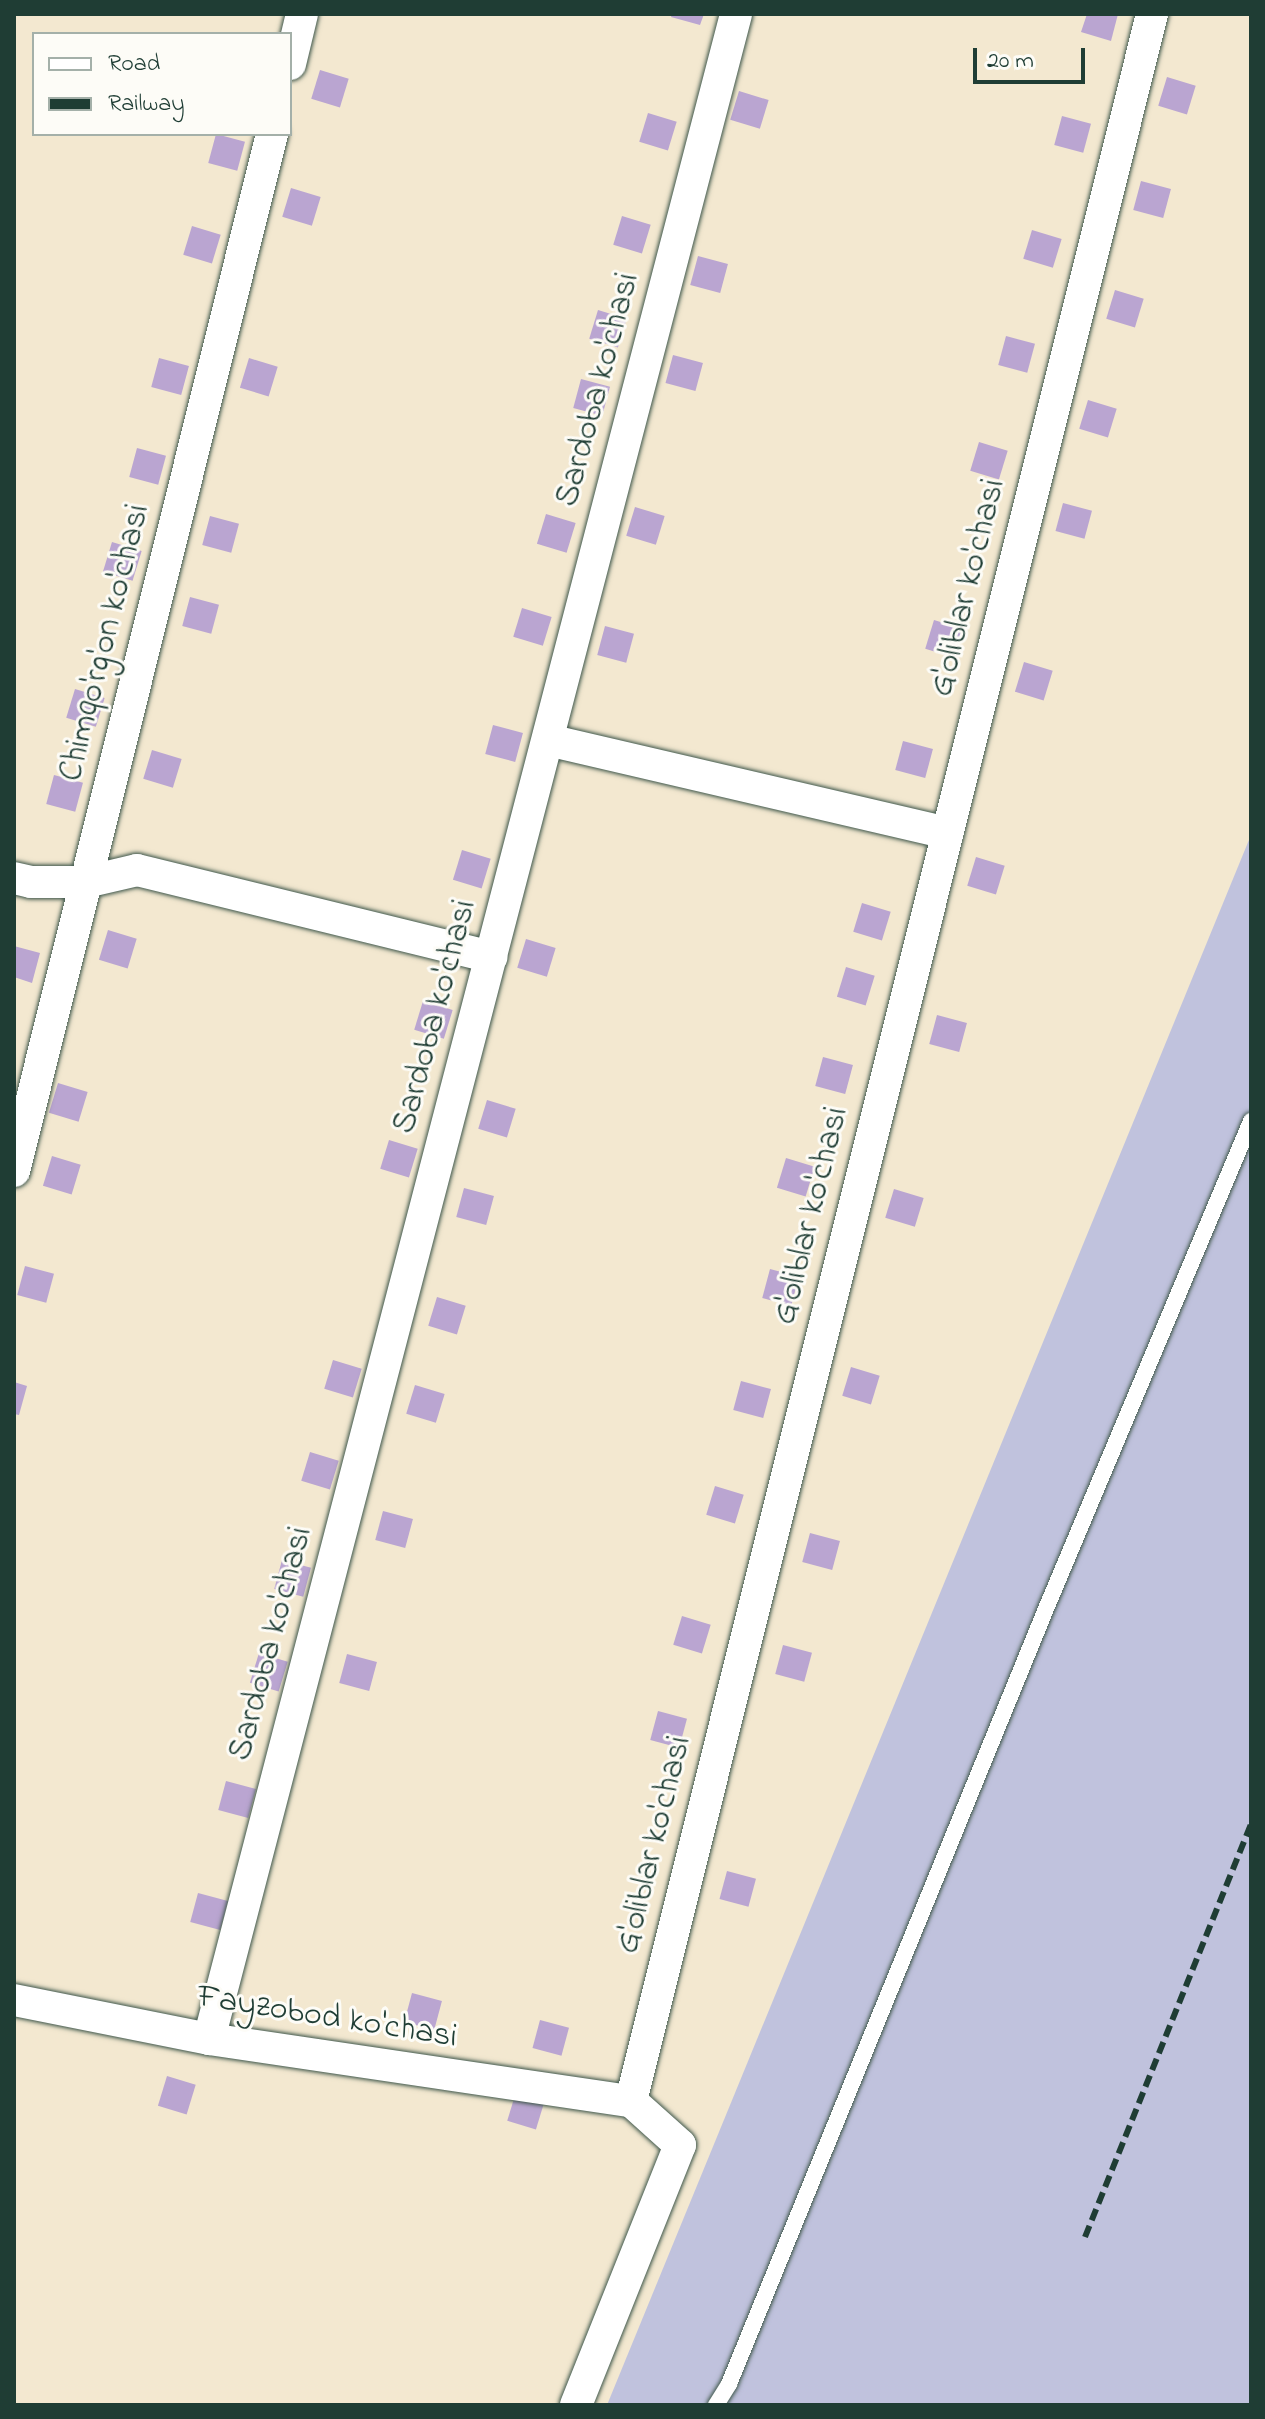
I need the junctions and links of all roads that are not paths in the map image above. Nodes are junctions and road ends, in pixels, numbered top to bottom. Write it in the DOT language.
graph roads {
  1 [pos="302,14"];
  2 [pos="736,14"];
  3 [pos="1152,14"];
  4 [pos="292,56"];
  5 [pos="272,136"];
  6 [pos="548,740"];
  7 [pos="947,833"];
  8 [pos="14,878"];
  9 [pos="86,882"];
  10 [pos="491,957"];
  11 [pos="1251,1121"];
  12 [pos="14,1171"];
  13 [pos="14,2000"];
  14 [pos="209,2039"];
  15 [pos="631,2101"];
  16 [pos="576,2405"];
  17 [pos="716,2405"];
  1 -- 4 [label="street"];
  2 -- 6 [label="street, Sardoba ko'chasi"];
  3 -- 7 [label="street, G'oliblar ko'chasi"];
  5 -- 9 [label="street, Chimqo'rg'on ko'chasi"];
  6 -- 7 [label="street"];
  6 -- 10 [label="street, Sardoba ko'chasi"];
  7 -- 15 [label="street, G'oliblar ko'chasi"];
  8 -- 9 [label="street"];
  9 -- 10 [label="street"];
  9 -- 12 [label="street, Chimqo'rg'on ko'chasi"];
  10 -- 14 [label="street, Sardoba ko'chasi"];
  11 -- 17 [label="lane"];
  13 -- 14 [label="street, Fayzobod ko'chasi"];
  14 -- 15 [label="street, Fayzobod ko'chasi"];
  15 -- 16 [label="street"];
}
